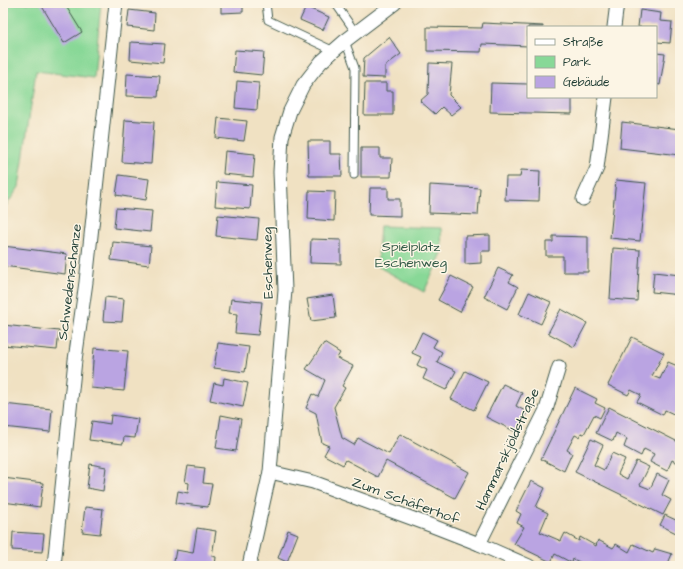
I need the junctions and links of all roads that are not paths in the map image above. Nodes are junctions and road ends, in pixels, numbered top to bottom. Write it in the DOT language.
graph roads {
  1 [pos="116,3"];
  2 [pos="266,3"];
  3 [pos="335,3"];
  4 [pos="395,3"];
  5 [pos="617,3"];
  6 [pos="614,26"];
  7 [pos="350,37"];
  8 [pos="334,51"];
  9 [pos="606,98"];
  10 [pos="354,175"];
  11 [pos="582,199"];
  12 [pos="559,367"];
  13 [pos="270,472"];
  14 [pos="479,544"];
  15 [pos="54,566"];
  16 [pos="250,566"];
  17 [pos="528,566"];
  1 -- 15 [label="street, Schwedenschanze"];
  2 -- 8 [label="lane"];
  3 -- 7 [label="lane"];
  4 -- 7 [label="street, Eschenweg"];
  5 -- 6 [label="street"];
  7 -- 8 [label="street, Eschenweg"];
  7 -- 10 [label="lane"];
  8 -- 13 [label="street, Eschenweg"];
  9 -- 11 [label="street"];
  12 -- 14 [label="street, Hammarskjöldstraße"];
  13 -- 14 [label="street, Zum Schäferhof"];
  13 -- 16 [label="street, Eschenweg"];
  14 -- 17 [label="street, Zum Schäferhof"];
}
